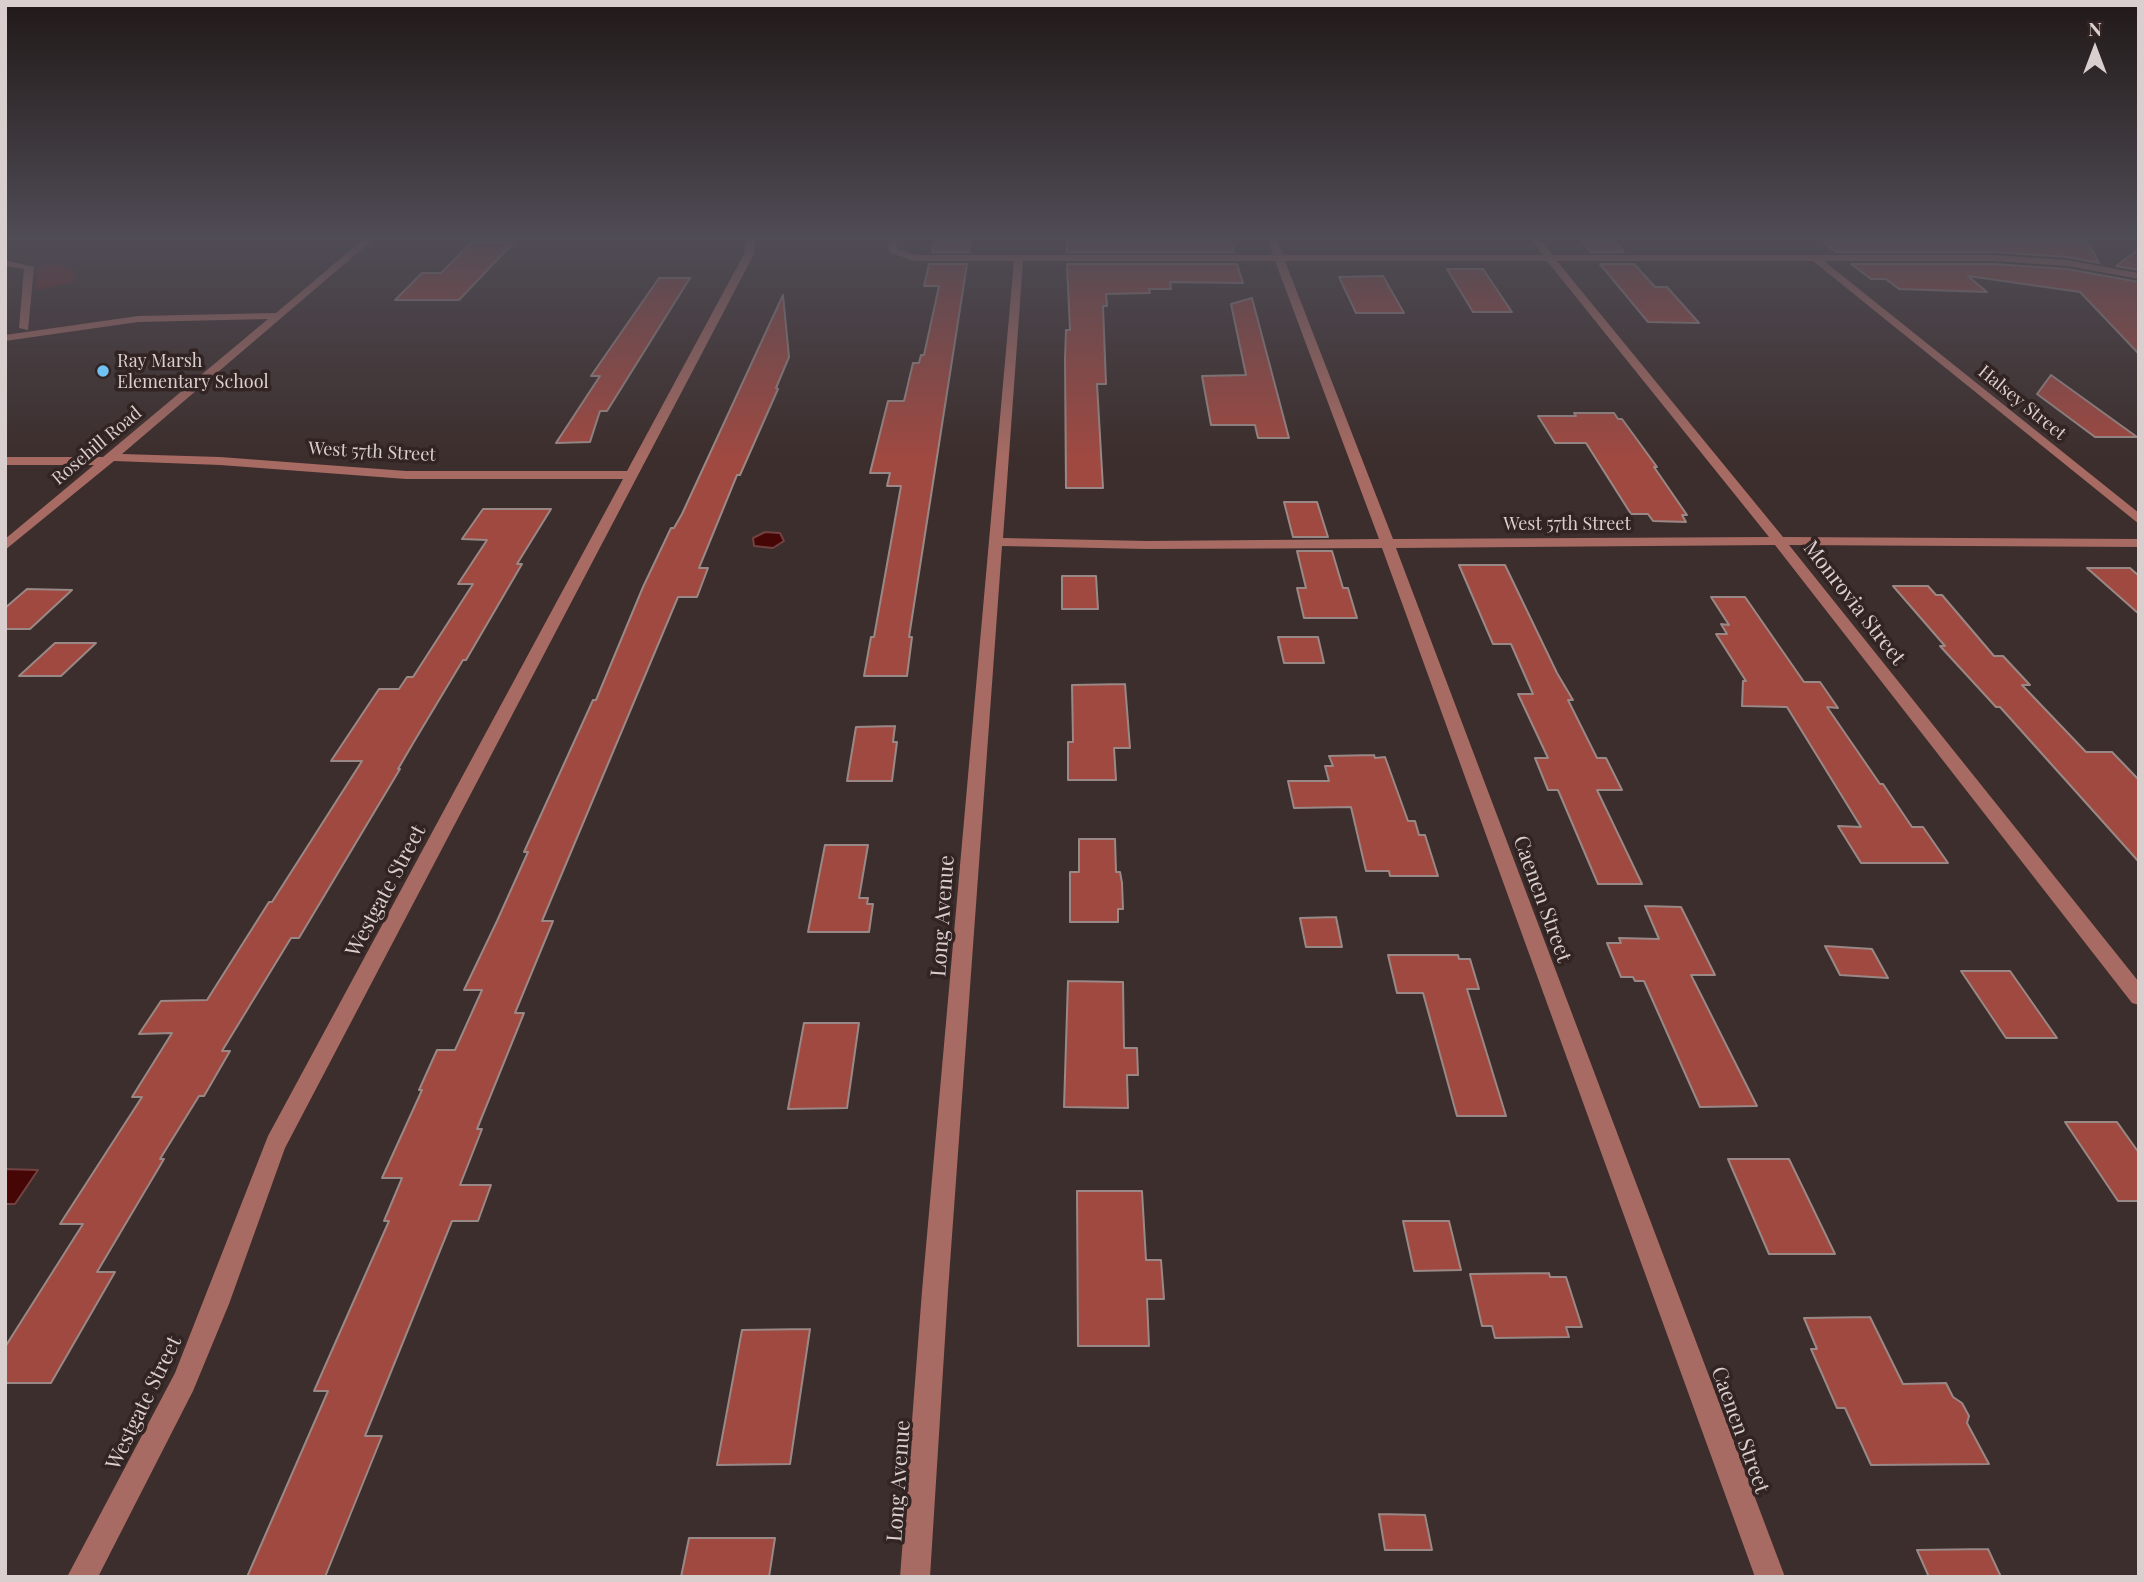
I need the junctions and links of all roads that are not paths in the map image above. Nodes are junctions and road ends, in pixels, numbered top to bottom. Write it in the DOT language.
graph roads {
  1 [pos="25,311"];
  2 [pos="284,311"];
  3 [pos="718,311"];
  4 [pos="1014,311"];
  5 [pos="1299,311"];
  6 [pos="1593,311"];
  7 [pos="1880,311"];
  8 [pos="278,316"];
  9 [pos="24,328"];
  10 [pos="5,338"];
  11 [pos="110,459"];
  12 [pos="5,461"];
  13 [pos="630,475"];
  14 [pos="2139,520"];
  15 [pos="1779,541"];
  16 [pos="996,542"];
  17 [pos="2139,543"];
  18 [pos="1388,544"];
  19 [pos="5,546"];
  20 [pos="2139,996"];
  21 [pos="82,1577"];
  22 [pos="915,1577"];
  23 [pos="1770,1577"];
  1 -- 9 [label="street"];
  2 -- 8 [label="street, Rosehill Road"];
  3 -- 13 [label="street, Westgate Street"];
  4 -- 16 [label="street, Long Avenue"];
  5 -- 18 [label="street, Caenen Street"];
  6 -- 15 [label="street, Monrovia Street"];
  7 -- 14 [label="street, Halsey Street"];
  8 -- 10 [label="street"];
  8 -- 11 [label="street, Rosehill Road"];
  11 -- 12 [label="street, West 57th Street"];
  11 -- 13 [label="street, West 57th Street"];
  11 -- 19 [label="street, Rosehill Road"];
  13 -- 21 [label="street, Westgate Street"];
  15 -- 17 [label="street, West 57th Street"];
  15 -- 18 [label="street, West 57th Street"];
  15 -- 20 [label="street, Monrovia Street"];
  16 -- 18 [label="street, West 57th Street"];
  16 -- 22 [label="street, Long Avenue"];
  18 -- 23 [label="street, Caenen Street"];
}
